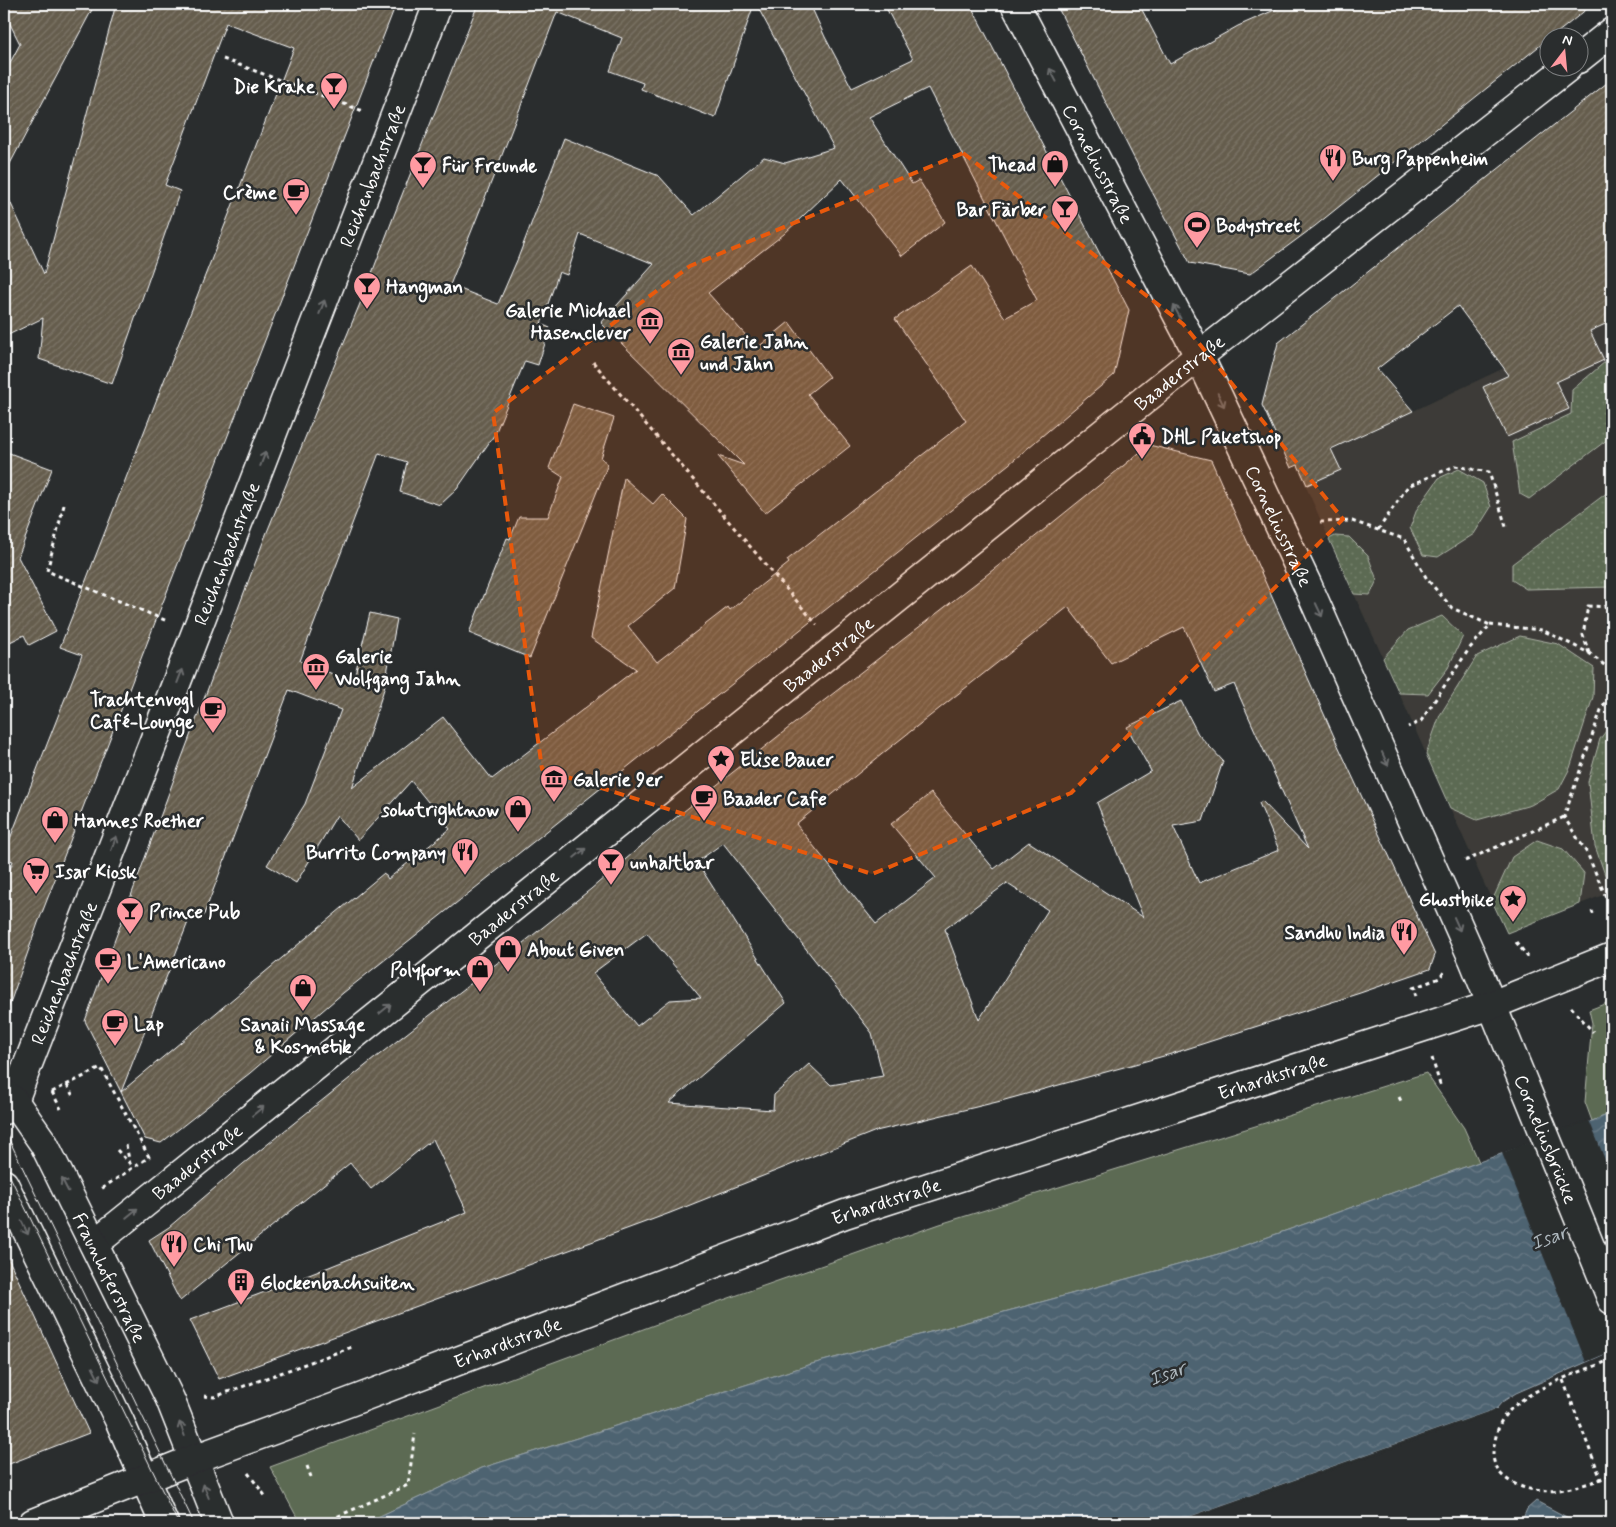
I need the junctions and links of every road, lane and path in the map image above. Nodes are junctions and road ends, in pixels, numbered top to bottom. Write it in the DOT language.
graph roads {
  1 [pos="438,4"];
  2 [pos="1015,4"];
  3 [pos="1612,32"];
  4 [pos="1588,51"];
  5 [pos="223,59"];
  6 [pos="1554,78"];
  7 [pos="366,112"];
  8 [pos="1199,356"];
  9 [pos="593,362"];
  10 [pos="64,505"];
  11 [pos="1320,522"];
  12 [pos="1378,530"];
  13 [pos="1507,530"];
  14 [pos="1612,607"];
  15 [pos="170,622"];
  16 [pos="1490,625"];
  17 [pos="819,627"];
  18 [pos="1590,653"];
  19 [pos="1612,671"];
  20 [pos="1612,689"];
  21 [pos="1408,727"];
  22 [pos="1564,817"];
  23 [pos="1465,861"];
  24 [pos="1609,904"];
  25 [pos="1612,957"];
  26 [pos="1492,1006"];
  27 [pos="26,1069"];
  28 [pos="67,1085"];
  29 [pos="1399,1096"];
  30 [pos="74,1098"];
  31 [pos="7,1101"];
  32 [pos="1401,1101"];
  33 [pos="126,1145"];
  34 [pos="116,1150"];
  35 [pos="132,1166"];
  36 [pos="4,1184"];
  37 [pos="99,1186"];
  38 [pos="94,1244"];
  39 [pos="1612,1300"];
  40 [pos="352,1347"];
  41 [pos="1612,1359"];
  42 [pos="1563,1380"];
  43 [pos="200,1394"];
  44 [pos="416,1434"];
  45 [pos="194,1460"];
  46 [pos="307,1466"];
  47 [pos="157,1474"];
  48 [pos="1612,1475"];
  49 [pos="311,1477"];
  50 [pos="1601,1479"];
  51 [pos="33,1523"];
  52 [pos="164,1523"];
  53 [pos="218,1523"];
  54 [pos="323,1523"];
  27 -- 1 [label="street, Reichenbachstraße, one-way"];
  8 -- 2 [label="street, Corneliusstraße, one-way"];
  3 -- 4 [label="street"];
  5 -- 7 [label="path"];
  6 -- 8 [label="street, Baaderstraße"];
  8 -- 26 [label="street, Corneliusstraße, one-way"];
  38 -- 8 [label="street, Baaderstraße, one-way"];
  9 -- 17 [label="path"];
  10 -- 15 [label="path"];
  11 -- 12 [label="path"];
  12 -- 13 [label="path"];
  12 -- 16 [label="path"];
  14 -- 18 [label="path"];
  16 -- 18 [label="path"];
  16 -- 21 [label="path"];
  18 -- 19 [label="path"];
  20 -- 22 [label="path"];
  22 -- 23 [label="path"];
  22 -- 24 [label="path"];
  25 -- 26 [label="street, Erhardtstraße"];
  26 -- 39 [label="street, Corneliusbrücke"];
  26 -- 45 [label="street, Erhardtstraße"];
  27 -- 28 [label="path"];
  27 -- 31 [label="street, Reichenbachstraße"];
  28 -- 30 [label="path"];
  28 -- 35 [label="path"];
  29 -- 32 [label="path"];
  38 -- 31 [label="street, Fraunhoferstraße, one-way"];
  33 -- 35 [label="path"];
  34 -- 35 [label="path"];
  35 -- 37 [label="path"];
  36 -- 47 [label="street, one-way"];
  45 -- 38 [label="street, Fraunhoferstraße, one-way"];
  40 -- 43 [label="path"];
  41 -- 42 [label="path"];
  42 -- 50 [label="path"];
  42 -- 50 [label="path"];
  44 -- 54 [label="path"];
  45 -- 47 [label="street, Erhardtstraße"];
  53 -- 45 [label="street, Fraunhoferstraße, one-way"];
  46 -- 49 [label="path"];
  47 -- 51 [label="street, Erhardtstraße"];
  47 -- 52 [label="street"];
  48 -- 50 [label="path"];
}
